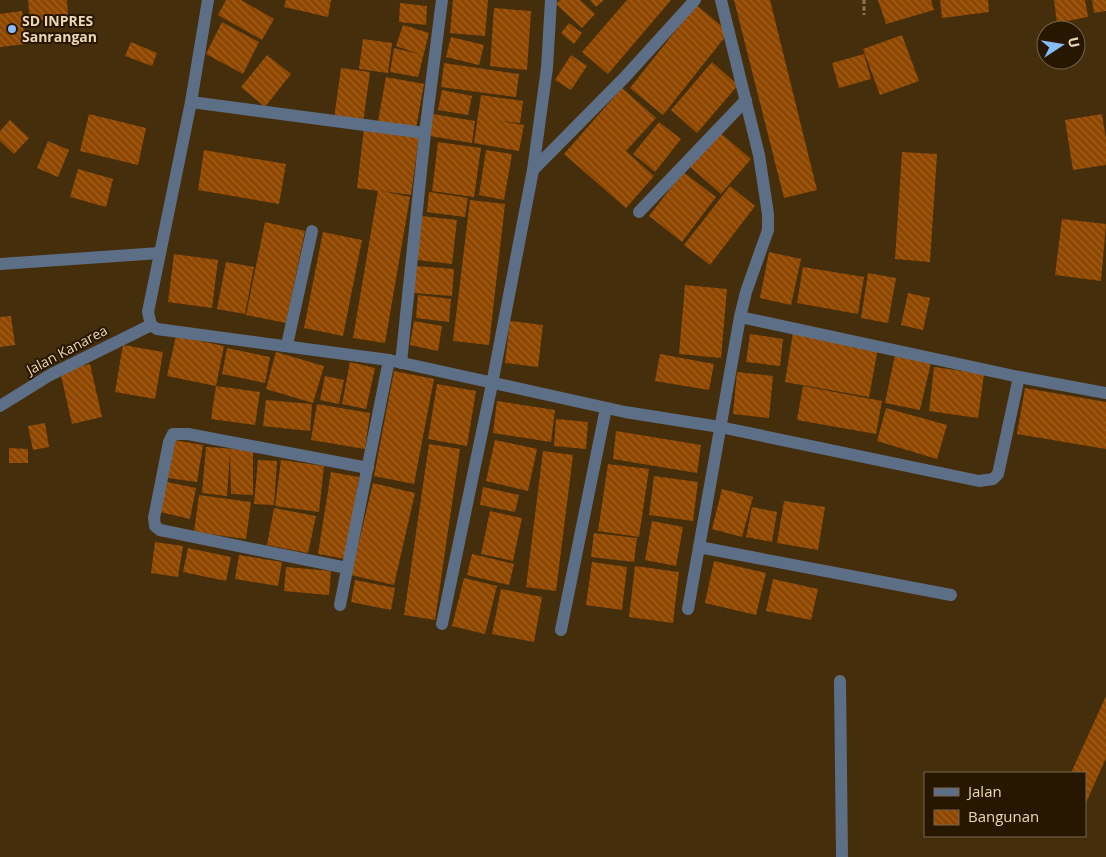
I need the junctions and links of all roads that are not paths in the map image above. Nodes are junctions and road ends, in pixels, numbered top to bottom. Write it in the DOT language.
graph roads {
  1 [pos="208,0"];
  2 [pos="442,0"];
  3 [pos="551,0"];
  4 [pos="695,0"];
  5 [pos="721,0"];
  6 [pos="746,100"];
  7 [pos="191,102"];
  8 [pos="425,133"];
  9 [pos="533,170"];
  10 [pos="639,212"];
  11 [pos="312,231"];
  12 [pos="160,253"];
  13 [pos="0,264"];
  14 [pos="740,317"];
  15 [pos="150,325"];
  16 [pos="287,345"];
  17 [pos="395,362"];
  18 [pos="1019,377"];
  19 [pos="492,384"];
  20 [pos="1106,393"];
  21 [pos="0,406"];
  22 [pos="606,408"];
  23 [pos="720,427"];
  24 [pos="368,468"];
  25 [pos="700,547"];
  26 [pos="348,568"];
  27 [pos="951,595"];
  28 [pos="340,605"];
  29 [pos="688,609"];
  30 [pos="442,624"];
  31 [pos="561,630"];
  32 [pos="840,681"];
  33 [pos="842,857"];
  1 -- 7 [label="street"];
  2 -- 8 [label="street"];
  3 -- 9 [label="street"];
  4 -- 9 [label="street"];
  5 -- 6 [label="street"];
  6 -- 10 [label="street"];
  6 -- 14 [label="street"];
  7 -- 8 [label="street"];
  7 -- 12 [label="street"];
  8 -- 17 [label="street"];
  9 -- 19 [label="street"];
  11 -- 16 [label="street"];
  12 -- 13 [label="street"];
  12 -- 15 [label="street"];
  14 -- 18 [label="street"];
  14 -- 23 [label="street"];
  15 -- 16 [label="street"];
  15 -- 21 [label="street, Jalan Kanarea"];
  16 -- 17 [label="street"];
  17 -- 19 [label="street"];
  17 -- 24 [label="street"];
  18 -- 20 [label="street"];
  18 -- 23 [label="street"];
  19 -- 22 [label="street"];
  19 -- 30 [label="street"];
  22 -- 23 [label="street"];
  22 -- 31 [label="street"];
  23 -- 25 [label="street"];
  24 -- 26 [label="street"];
  24 -- 26 [label="street"];
  25 -- 27 [label="street"];
  25 -- 29 [label="street"];
  26 -- 28 [label="street"];
  32 -- 33 [label="street"];
}
